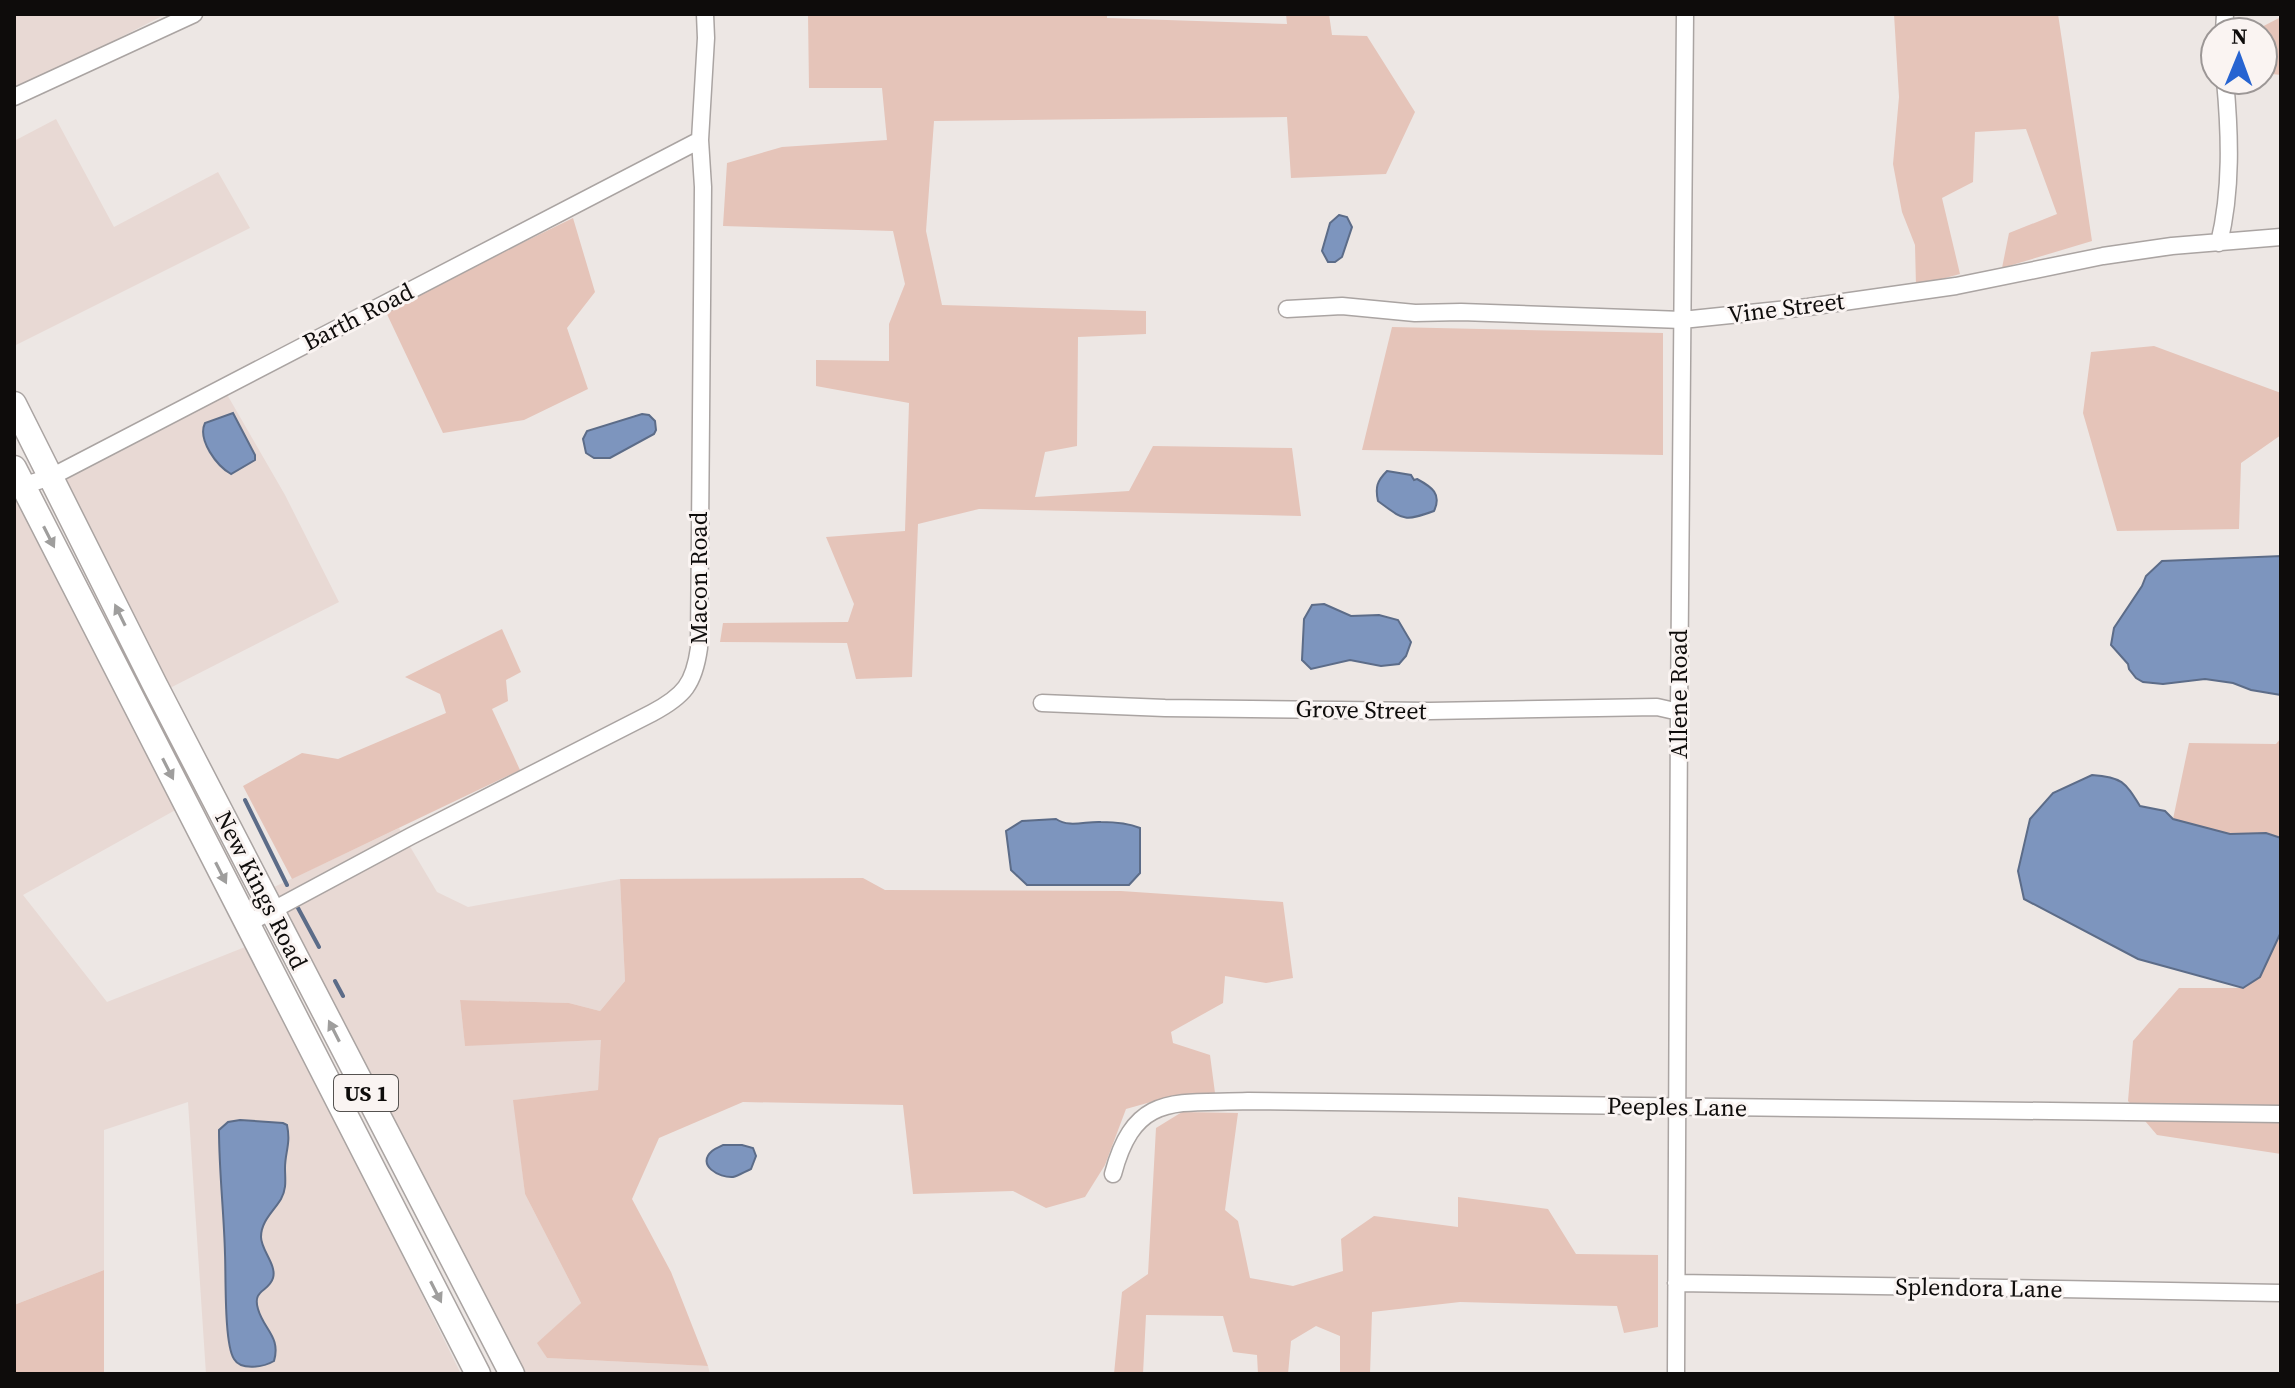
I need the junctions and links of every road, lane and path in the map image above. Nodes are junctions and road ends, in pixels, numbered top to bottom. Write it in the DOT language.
graph roads {
  1 [pos="194,14"];
  2 [pos="705,14"];
  3 [pos="1685,14"];
  4 [pos="2226,96"];
  5 [pos="14,97"];
  6 [pos="700,140"];
  7 [pos="2281,237"];
  8 [pos="2219,243"];
  9 [pos="1287,309"];
  10 [pos="1682,320"];
  11 [pos="14,404"];
  12 [pos="51,477"];
  13 [pos="17,480"];
  14 [pos="1042,703"];
  15 [pos="1679,712"];
  16 [pos="271,910"];
  17 [pos="247,924"];
  18 [pos="293,1013"];
  19 [pos="1678,1107"];
  20 [pos="2281,1114"];
  21 [pos="390,1139"];
  22 [pos="364,1153"];
  23 [pos="1113,1174"];
  24 [pos="1676,1283"];
  25 [pos="2281,1293"];
  26 [pos="482,1316"];
  27 [pos="478,1374"];
  28 [pos="512,1374"];
  29 [pos="1676,1374"];
  1 -- 5 [label="street"];
  2 -- 6 [label="street, Macon Road"];
  3 -- 10 [label="street, Allene Road"];
  4 -- 8 [label="street"];
  6 -- 12 [label="street, Barth Road"];
  6 -- 16 [label="street, Macon Road"];
  7 -- 8 [label="street, Vine Street"];
  8 -- 10 [label="street, Vine Street"];
  9 -- 10 [label="street, Vine Street"];
  10 -- 15 [label="street, Allene Road"];
  11 -- 12 [label="highway, New Kings Road / US 1"];
  12 -- 13 [label="street, Barth Road"];
  16 -- 12 [label="highway, New Kings Road / US 1, one-way"];
  13 -- 17 [label="highway, New Kings Road / US 1, one-way"];
  14 -- 15 [label="street, Grove Street"];
  15 -- 19 [label="street, Allene Road"];
  16 -- 17 [label="street, Macon Road"];
  21 -- 16 [label="highway, New Kings Road / US 1, one-way"];
  17 -- 18 [label="highway, New Kings Road / US 1"];
  18 -- 21 [label="highway"];
  18 -- 22 [label="highway, New Kings Road / US 1"];
  19 -- 20 [label="street, Peeples Lane"];
  19 -- 23 [label="street, Peeples Lane"];
  19 -- 24 [label="street, Allene Road"];
  21 -- 26 [label="highway, New Kings Road / US 1"];
  22 -- 26 [label="highway"];
  22 -- 27 [label="highway, New Kings Road / US 1, one-way"];
  24 -- 25 [label="street, Splendora Lane"];
  24 -- 29 [label="street, Allene Road"];
  26 -- 28 [label="highway, New Kings Road / US 1"];
}
